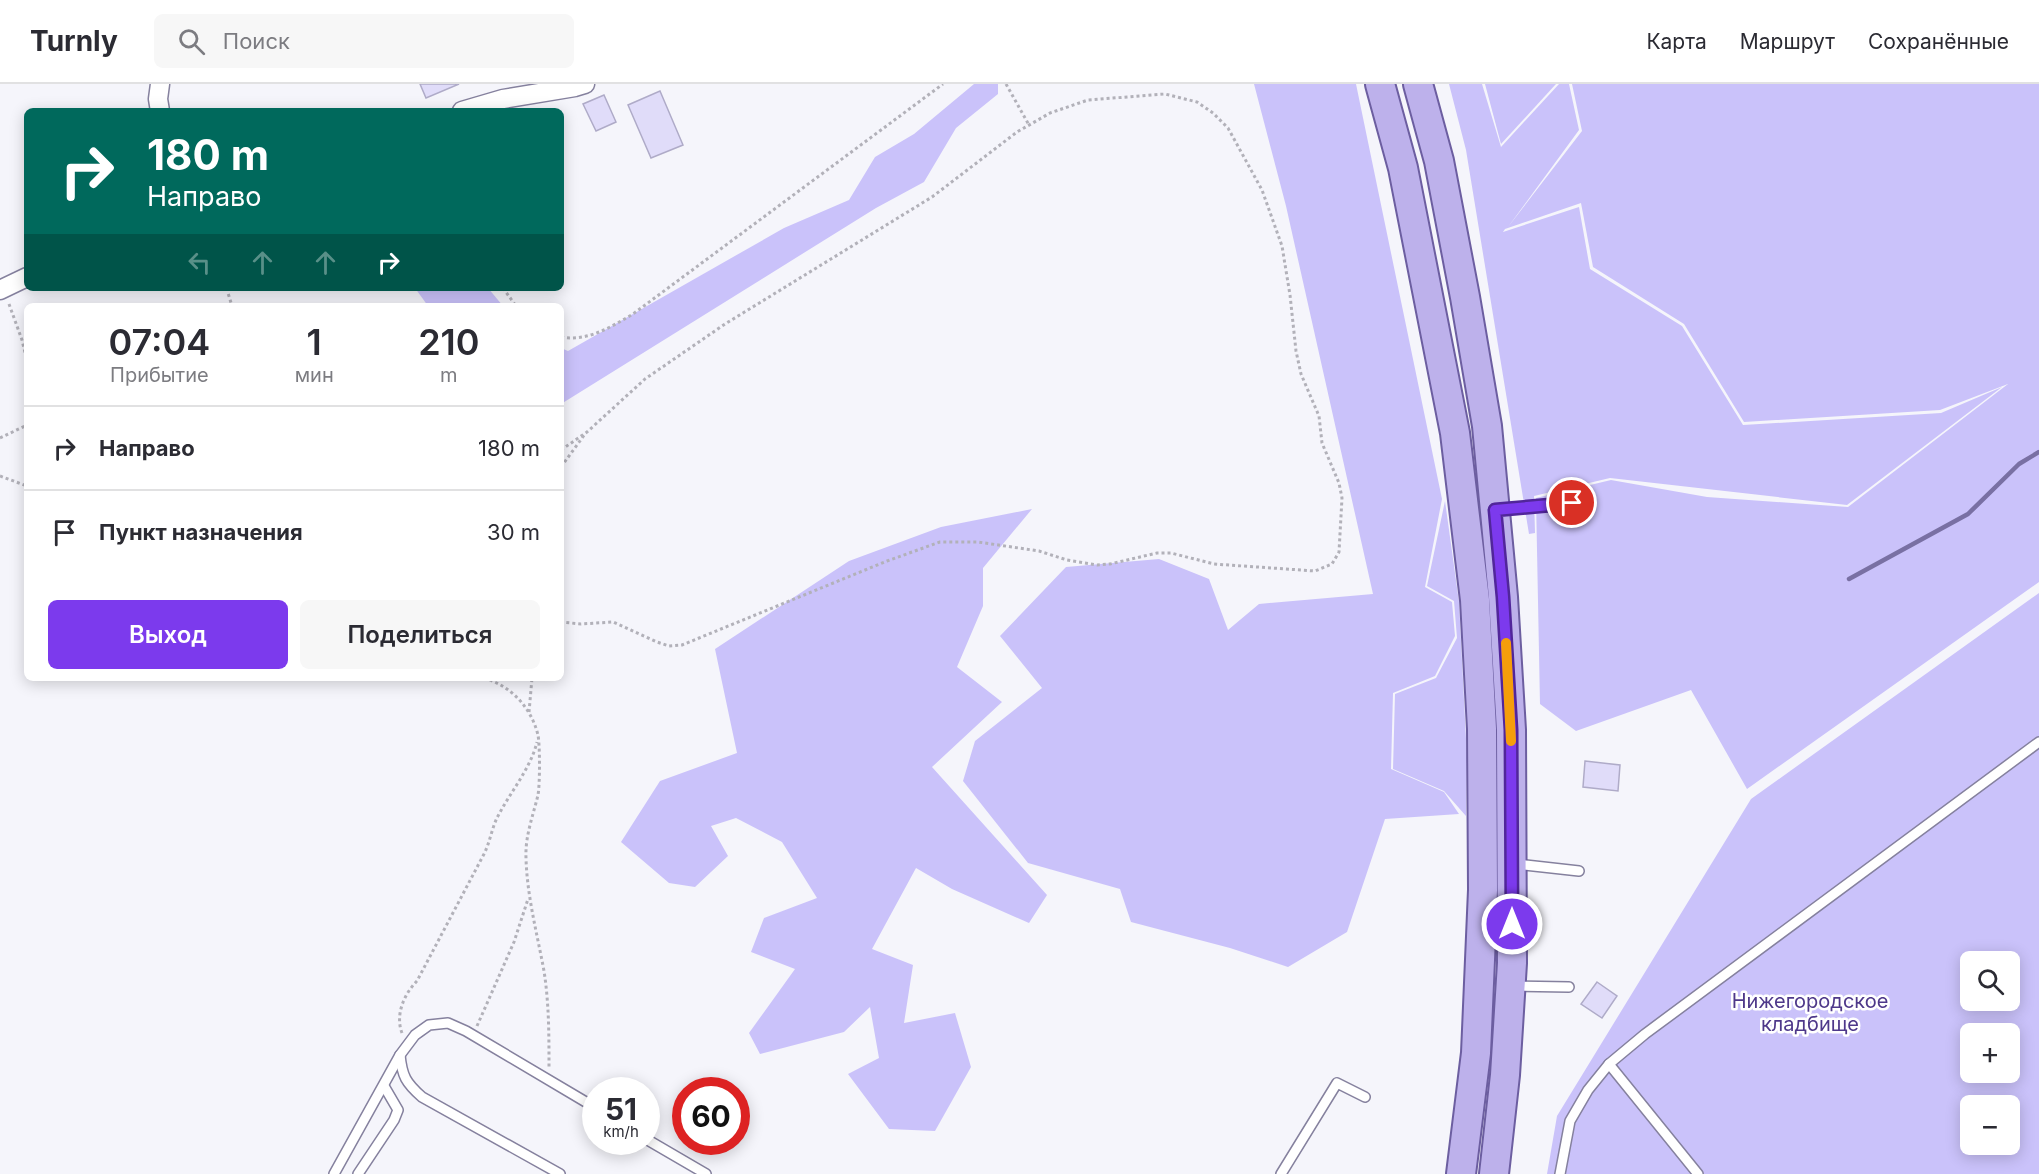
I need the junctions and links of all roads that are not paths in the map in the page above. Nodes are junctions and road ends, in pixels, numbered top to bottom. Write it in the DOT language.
graph roads {
  1 [pos="160,84"];
  2 [pos="585,84"];
  3 [pos="1380,84"];
  4 [pos="1418,84"];
  5 [pos="160,108"];
  6 [pos="472,108"];
  7 [pos="24,279"];
  8 [pos="2,290"];
  9 [pos="1572,503"];
  10 [pos="1495,510"];
  11 [pos="2039,742"];
  12 [pos="1512,864"];
  13 [pos="1579,871"];
  14 [pos="1511,986"];
  15 [pos="1569,987"];
  16 [pos="400,1055"];
  17 [pos="1609,1064"];
  18 [pos="384,1086"];
  19 [pos="1365,1097"];
  20 [pos="582,1100"];
  21 [pos="660,1147"];
  22 [pos="334,1174"];
  23 [pos="358,1174"];
  24 [pos="560,1174"];
  25 [pos="706,1174"];
  26 [pos="1281,1174"];
  27 [pos="1461,1174"];
  28 [pos="1494,1174"];
  29 [pos="1560,1174"];
  30 [pos="1698,1174"];
  1 -- 5 [label="street"];
  2 -- 6 [label="street"];
  3 -- 27 [label="main road"];
  4 -- 10 [label="main road"];
  7 -- 8 [label="street"];
  9 -- 10 [label="lane"];
  10 -- 12 [label="main road"];
  11 -- 17 [label="lane"];
  12 -- 13 [label="lane"];
  12 -- 14 [label="main road"];
  14 -- 15 [label="lane"];
  14 -- 28 [label="main road"];
  16 -- 18 [label="lane"];
  16 -- 20 [label="lane"];
  16 -- 24 [label="lane"];
  17 -- 29 [label="lane"];
  17 -- 30 [label="lane"];
  18 -- 22 [label="lane"];
  18 -- 23 [label="lane"];
  19 -- 26 [label="lane"];
  21 -- 25 [label="lane"];
}
